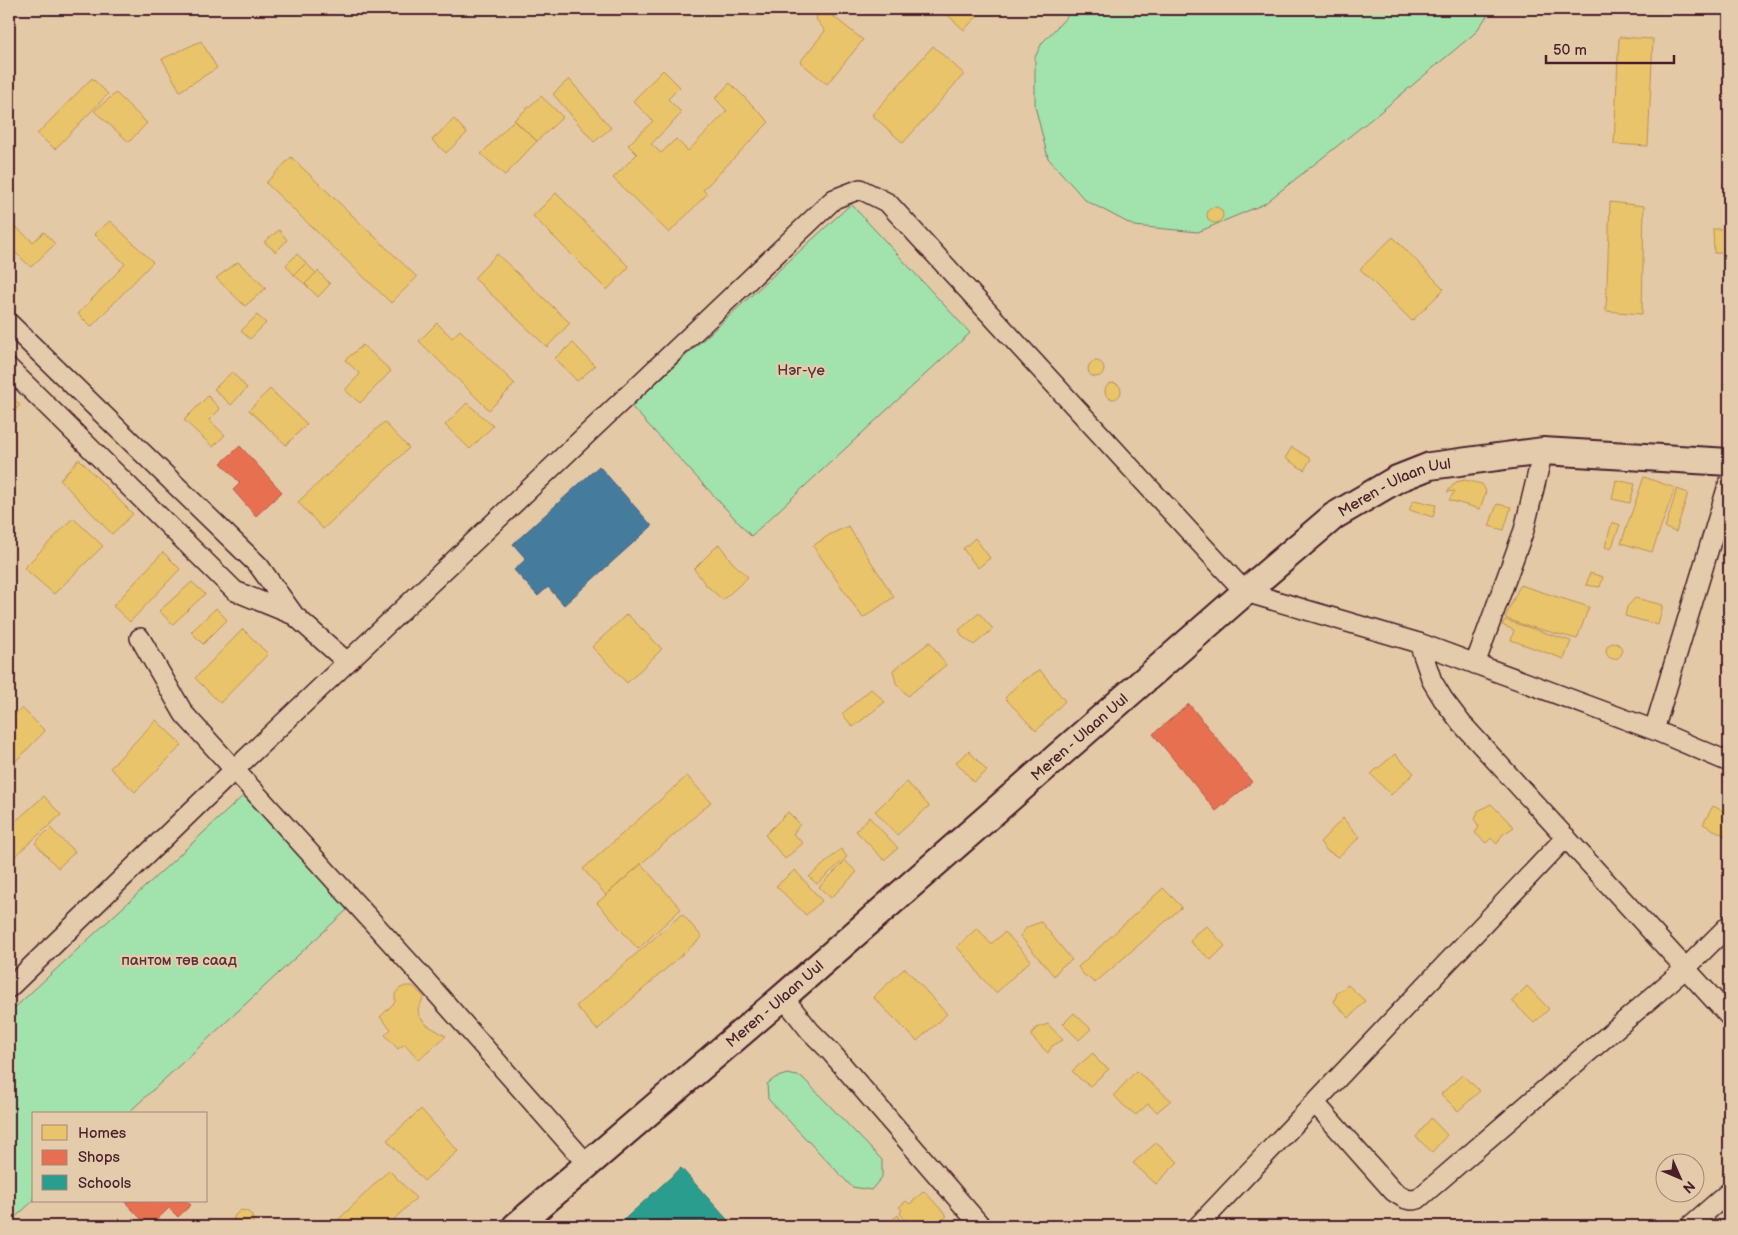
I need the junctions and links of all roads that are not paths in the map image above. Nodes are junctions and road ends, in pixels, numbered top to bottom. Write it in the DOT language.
graph roads {
  1 [pos="9,323"];
  2 [pos="9,368"];
  3 [pos="1543,451"];
  4 [pos="1729,462"];
  5 [pos="1729,482"];
  6 [pos="1245,592"];
  7 [pos="294,614"];
  8 [pos="140,638"];
  9 [pos="1419,643"];
  10 [pos="347,662"];
  11 [pos="1475,664"];
  12 [pos="1654,730"];
  13 [pos="1729,762"];
  14 [pos="234,770"];
  15 [pos="1566,837"];
  16 [pos="1729,925"];
  17 [pos="1686,968"];
  18 [pos="9,988"];
  19 [pos="783,997"];
  20 [pos="1729,1016"];
  21 [pos="1314,1103"];
  22 [pos="587,1164"];
  23 [pos="1729,1192"];
  24 [pos="516,1226"];
  25 [pos="981,1226"];
  26 [pos="1198,1226"];
  27 [pos="1690,1226"];
  1 -- 7 [label="street"];
  2 -- 7 [label="street"];
  3 -- 4 [label="street, Meren - Ulaan Uul"];
  3 -- 6 [label="street, Meren - Ulaan Uul"];
  3 -- 11 [label="street"];
  5 -- 12 [label="street"];
  6 -- 9 [label="street"];
  6 -- 10 [label="street"];
  6 -- 19 [label="street, Meren - Ulaan Uul"];
  7 -- 10 [label="street"];
  8 -- 14 [label="street"];
  9 -- 11 [label="street"];
  9 -- 15 [label="street"];
  10 -- 14 [label="street"];
  11 -- 12 [label="street"];
  12 -- 13 [label="street"];
  14 -- 18 [label="street"];
  14 -- 22 [label="street"];
  15 -- 17 [label="street"];
  15 -- 21 [label="street"];
  16 -- 17 [label="street"];
  17 -- 20 [label="street"];
  17 -- 21 [label="street"];
  19 -- 22 [label="street, Meren - Ulaan Uul"];
  19 -- 25 [label="street"];
  21 -- 26 [label="street"];
  22 -- 24 [label="street, Meren - Ulaan Uul"];
  23 -- 27 [label="street"];
}
